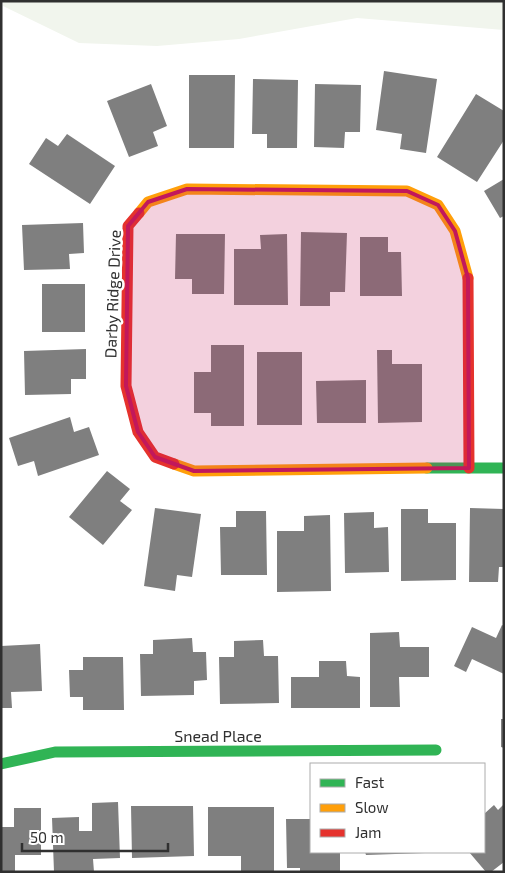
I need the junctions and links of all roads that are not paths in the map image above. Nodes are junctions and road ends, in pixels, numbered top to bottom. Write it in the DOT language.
graph roads {
  1 [pos="468,468"];
  2 [pos="504,468"];
  3 [pos="436,750"];
  4 [pos="1,764"];
  1 -- 1 [label="street, Darby Ridge Drive"];
  1 -- 2 [label="street, Darby Ridge Drive"];
  3 -- 4 [label="street, Snead Place"];
}
